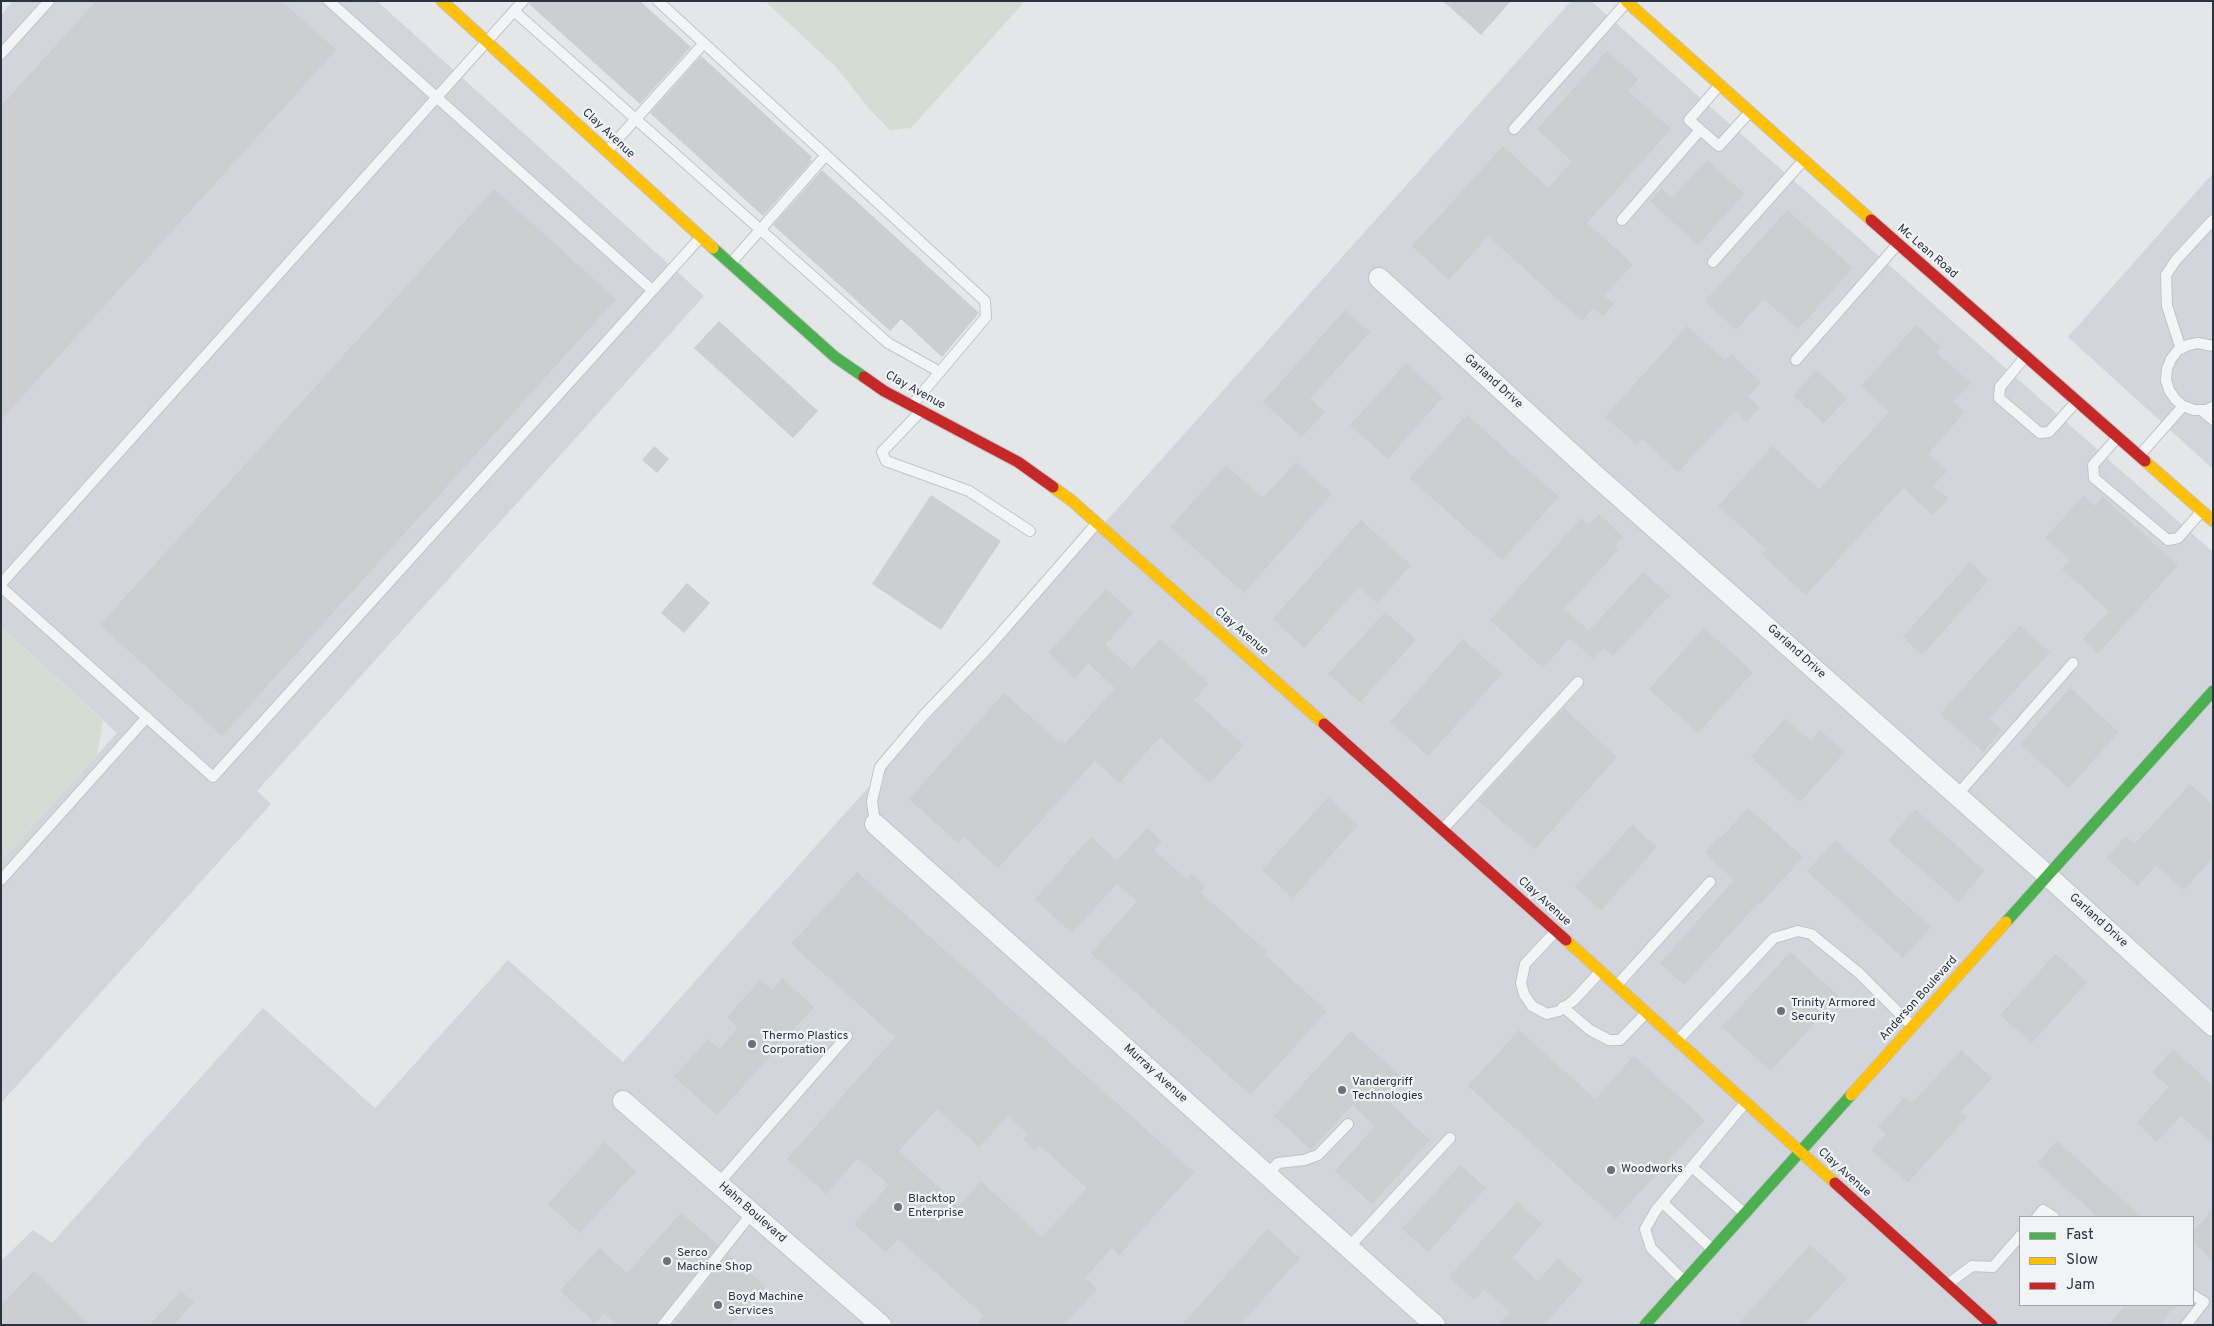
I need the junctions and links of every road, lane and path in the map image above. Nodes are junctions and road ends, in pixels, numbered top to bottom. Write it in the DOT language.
graph roads {
  1 [pos="49,1"];
  2 [pos="330,1"];
  3 [pos="443,1"];
  4 [pos="523,1"];
  5 [pos="658,1"];
  6 [pos="1626,2"];
  7 [pos="514,11"];
  8 [pos="487,42"];
  9 [pos="704,43"];
  10 [pos="1,54"];
  11 [pos="1719,86"];
  12 [pos="438,98"];
  13 [pos="1748,113"];
  14 [pos="636,119"];
  15 [pos="1514,129"];
  16 [pos="1700,130"];
  17 [pos="606,151"];
  18 [pos="826,155"];
  19 [pos="1803,161"];
  20 [pos="1622,220"];
  21 [pos="2213,220"];
  22 [pos="759,231"];
  23 [pos="700,238"];
  24 [pos="1898,244"];
  25 [pos="1713,262"];
  26 [pos="730,264"];
  27 [pos="1379,278"];
  28 [pos="652,290"];
  29 [pos="2213,346"];
  30 [pos="2181,349"];
  31 [pos="2026,357"];
  32 [pos="1796,360"];
  33 [pos="940,372"];
  34 [pos="2077,401"];
  35 [pos="2183,406"];
  36 [pos="2213,408"];
  37 [pos="916,409"];
  38 [pos="2201,410"];
  39 [pos="2213,420"];
  40 [pos="2118,437"];
  41 [pos="2139,456"];
  42 [pos="2202,511"];
  43 [pos="2213,520"];
  44 [pos="1097,523"];
  45 [pos="1030,531"];
  46 [pos="1,586"];
  47 [pos="2073,663"];
  48 [pos="1578,682"];
  49 [pos="2213,691"];
  50 [pos="146,717"];
  51 [pos="1957,795"];
  52 [pos="875,824"];
  53 [pos="1442,829"];
  54 [pos="2048,876"];
  55 [pos="1,880"];
  56 [pos="1710,882"];
  57 [pos="1556,931"];
  58 [pos="1601,971"];
  59 [pos="1617,985"];
  60 [pos="1564,1008"];
  61 [pos="1647,1012"];
  62 [pos="2213,1026"];
  63 [pos="1913,1027"];
  64 [pos="847,1036"];
  65 [pos="1677,1040"];
  66 [pos="623,1101"];
  67 [pos="1746,1102"];
  68 [pos="1348,1124"];
  69 [pos="1450,1138"];
  70 [pos="1800,1152"];
  71 [pos="1692,1167"];
  72 [pos="1268,1175"];
  73 [pos="718,1184"];
  74 [pos="1662,1203"];
  75 [pos="752,1213"];
  76 [pos="1745,1214"];
  77 [pos="2038,1216"];
  78 [pos="2052,1216"];
  79 [pos="2019,1237"];
  80 [pos="1349,1247"];
  81 [pos="1713,1250"];
  82 [pos="1684,1281"];
  83 [pos="1947,1284"];
  84 [pos="2194,1295"];
  85 [pos="2208,1300"];
  86 [pos="663,1325"];
  87 [pos="881,1325"];
  88 [pos="1435,1325"];
  89 [pos="1645,1325"];
  90 [pos="1992,1325"];
  91 [pos="2186,1325"];
  1 -- 10 [label="lane"];
  2 -- 12 [label="lane"];
  3 -- 8 [label="street, Clay Avenue"];
  4 -- 7 [label="lane"];
  5 -- 9 [label="lane"];
  6 -- 11 [label="street, Mc Lean Road"];
  6 -- 15 [label="lane"];
  7 -- 8 [label="lane"];
  7 -- 14 [label="lane"];
  8 -- 12 [label="lane"];
  8 -- 17 [label="street, Clay Avenue"];
  9 -- 14 [label="lane"];
  9 -- 18 [label="lane"];
  11 -- 13 [label="street, Mc Lean Road"];
  11 -- 16 [label="lane"];
  12 -- 28 [label="lane"];
  12 -- 46 [label="lane"];
  13 -- 16 [label="lane"];
  13 -- 19 [label="street, Mc Lean Road"];
  14 -- 17 [label="lane"];
  14 -- 22 [label="lane"];
  16 -- 20 [label="lane"];
  17 -- 23 [label="street, Clay Avenue"];
  18 -- 22 [label="lane"];
  18 -- 33 [label="lane"];
  19 -- 24 [label="street, Mc Lean Road"];
  19 -- 25 [label="lane"];
  21 -- 30 [label="lane"];
  22 -- 26 [label="lane"];
  22 -- 33 [label="lane"];
  23 -- 26 [label="street, Clay Avenue"];
  23 -- 28 [label="lane"];
  24 -- 31 [label="street, Mc Lean Road"];
  24 -- 32 [label="lane"];
  26 -- 37 [label="street, Clay Avenue"];
  27 -- 51 [label="street, Garland Drive"];
  28 -- 50 [label="lane"];
  29 -- 30 [label="lane"];
  30 -- 35 [label="lane"];
  31 -- 34 [label="street, Mc Lean Road"];
  31 -- 34 [label="lane"];
  33 -- 37 [label="lane"];
  34 -- 40 [label="street, Mc Lean Road"];
  35 -- 38 [label="lane"];
  35 -- 41 [label="lane"];
  36 -- 38 [label="lane"];
  37 -- 44 [label="street, Clay Avenue"];
  37 -- 45 [label="lane"];
  38 -- 39 [label="lane"];
  40 -- 41 [label="street, Mc Lean Road"];
  40 -- 42 [label="lane"];
  41 -- 42 [label="street, Mc Lean Road"];
  42 -- 43 [label="street, Mc Lean Road"];
  44 -- 52 [label="lane"];
  44 -- 53 [label="street, Clay Avenue"];
  46 -- 50 [label="lane"];
  47 -- 51 [label="lane"];
  48 -- 53 [label="lane"];
  49 -- 54 [label="street, Anderson Boulevard"];
  50 -- 55 [label="lane"];
  51 -- 54 [label="street, Garland Drive"];
  52 -- 72 [label="street, Murray Avenue"];
  53 -- 57 [label="street, Clay Avenue"];
  54 -- 62 [label="street, Garland Drive"];
  54 -- 63 [label="street, Anderson Boulevard"];
  56 -- 59 [label="lane"];
  57 -- 58 [label="street, Clay Avenue"];
  57 -- 60 [label="lane"];
  58 -- 59 [label="street, Clay Avenue"];
  58 -- 60 [label="lane"];
  59 -- 61 [label="street, Clay Avenue"];
  60 -- 61 [label="lane"];
  61 -- 65 [label="street, Clay Avenue"];
  63 -- 65 [label="lane"];
  63 -- 70 [label="street, Anderson Boulevard"];
  64 -- 73 [label="lane"];
  65 -- 67 [label="street, Clay Avenue"];
  66 -- 73 [label="street, Hahn Boulevard"];
  67 -- 70 [label="street, Clay Avenue"];
  67 -- 71 [label="lane"];
  68 -- 72 [label="lane"];
  69 -- 80 [label="lane"];
  70 -- 76 [label="street, Anderson Boulevard"];
  70 -- 83 [label="street, Clay Avenue"];
  71 -- 74 [label="lane"];
  71 -- 76 [label="lane"];
  72 -- 80 [label="street, Murray Avenue"];
  73 -- 75 [label="street, Hahn Boulevard"];
  74 -- 81 [label="lane"];
  74 -- 82 [label="lane"];
  75 -- 86 [label="lane"];
  75 -- 87 [label="street, Hahn Boulevard"];
  76 -- 81 [label="street, Anderson Boulevard"];
  77 -- 78 [label="lane"];
  79 -- 83 [label="lane"];
  80 -- 88 [label="street, Murray Avenue"];
  81 -- 82 [label="street, Anderson Boulevard"];
  82 -- 89 [label="street, Anderson Boulevard"];
  83 -- 90 [label="street, Clay Avenue"];
  84 -- 85 [label="lane"];
  85 -- 91 [label="lane"];
}
